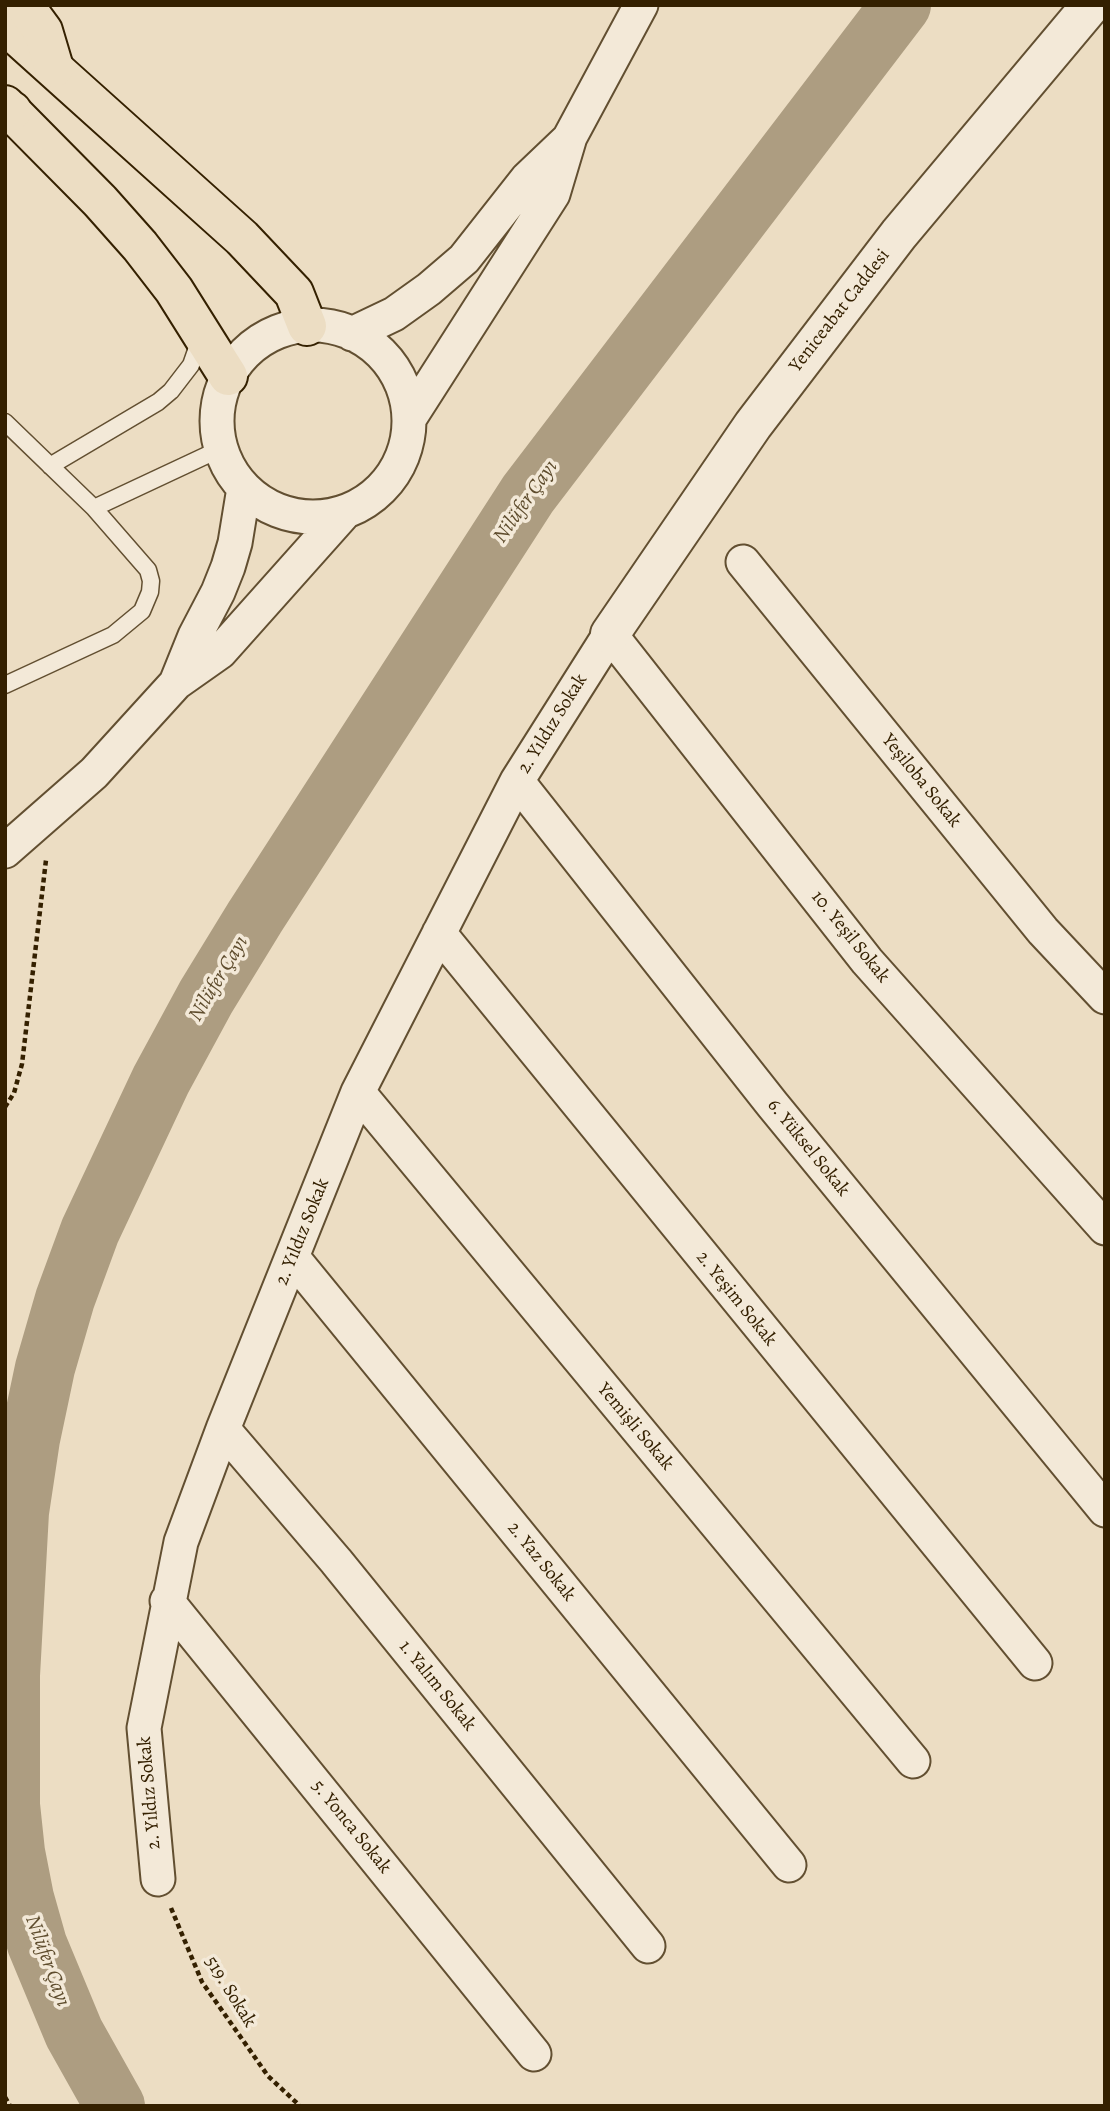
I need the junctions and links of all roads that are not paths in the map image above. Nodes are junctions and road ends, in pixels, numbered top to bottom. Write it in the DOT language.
graph roads {
  1 [pos="23,5"];
  2 [pos="641,5"];
  3 [pos="1091,5"];
  4 [pos="5,25"];
  5 [pos="54,68"];
  6 [pos="7,108"];
  7 [pos="570,137"];
  8 [pos="307,326"];
  9 [pos="201,334"];
  10 [pos="352,334"];
  11 [pos="228,376"];
  12 [pos="409,419"];
  13 [pos="5,422"];
  14 [pos="220,449"];
  15 [pos="50,466"];
  16 [pos="244,488"];
  17 [pos="94,508"];
  18 [pos="344,513"];
  19 [pos="743,562"];
  20 [pos="610,634"];
  21 [pos="176,683"];
  22 [pos="5,685"];
  23 [pos="516,781"];
  24 [pos="5,851"];
  25 [pos="439,933"];
  26 [pos="1105,997"];
  27 [pos="358,1092"];
  28 [pos="1105,1228"];
  29 [pos="293,1258"];
  30 [pos="223,1429"];
  31 [pos="1105,1510"];
  32 [pos="167,1601"];
  33 [pos="1035,1663"];
  34 [pos="913,1761"];
  35 [pos="789,1865"];
  36 [pos="158,1879"];
  37 [pos="648,1946"];
  38 [pos="534,2054"];
  1 -- 5 [label="main road"];
  2 -- 7 [label="street"];
  3 -- 20 [label="street, Yeniceabat Caddesi"];
  4 -- 5 [label="main road"];
  5 -- 8 [label="main road"];
  6 -- 9 [label="main road"];
  7 -- 10 [label="street"];
  7 -- 12 [label="street"];
  8 -- 10 [label="street"];
  8 -- 11 [label="street"];
  9 -- 11 [label="main road"];
  9 -- 15 [label="lane"];
  10 -- 12 [label="street"];
  11 -- 14 [label="street"];
  12 -- 18 [label="street"];
  13 -- 15 [label="lane"];
  14 -- 16 [label="street"];
  14 -- 17 [label="lane"];
  15 -- 17 [label="lane"];
  16 -- 18 [label="street"];
  16 -- 21 [label="street"];
  17 -- 22 [label="lane"];
  18 -- 21 [label="street"];
  19 -- 26 [label="street, Yeşiloba Sokak"];
  20 -- 23 [label="street, 2. Yıldız Sokak"];
  20 -- 28 [label="street, 10. Yeşil Sokak"];
  21 -- 24 [label="street"];
  23 -- 25 [label="street, 2. Yıldız Sokak"];
  23 -- 31 [label="street, 6. Yüksel Sokak"];
  25 -- 27 [label="street, 2. Yıldız Sokak"];
  25 -- 33 [label="street, 2. Yeşim Sokak"];
  27 -- 29 [label="street, 2. Yıldız Sokak"];
  27 -- 34 [label="street, Yemişli Sokak"];
  29 -- 30 [label="street, 2. Yıldız Sokak"];
  29 -- 35 [label="street, 2. Yaz Sokak"];
  30 -- 32 [label="street, 2. Yıldız Sokak"];
  30 -- 37 [label="street, 1. Yalım Sokak"];
  32 -- 36 [label="street, 2. Yıldız Sokak"];
  32 -- 38 [label="street, 5. Yonca Sokak"];
}
